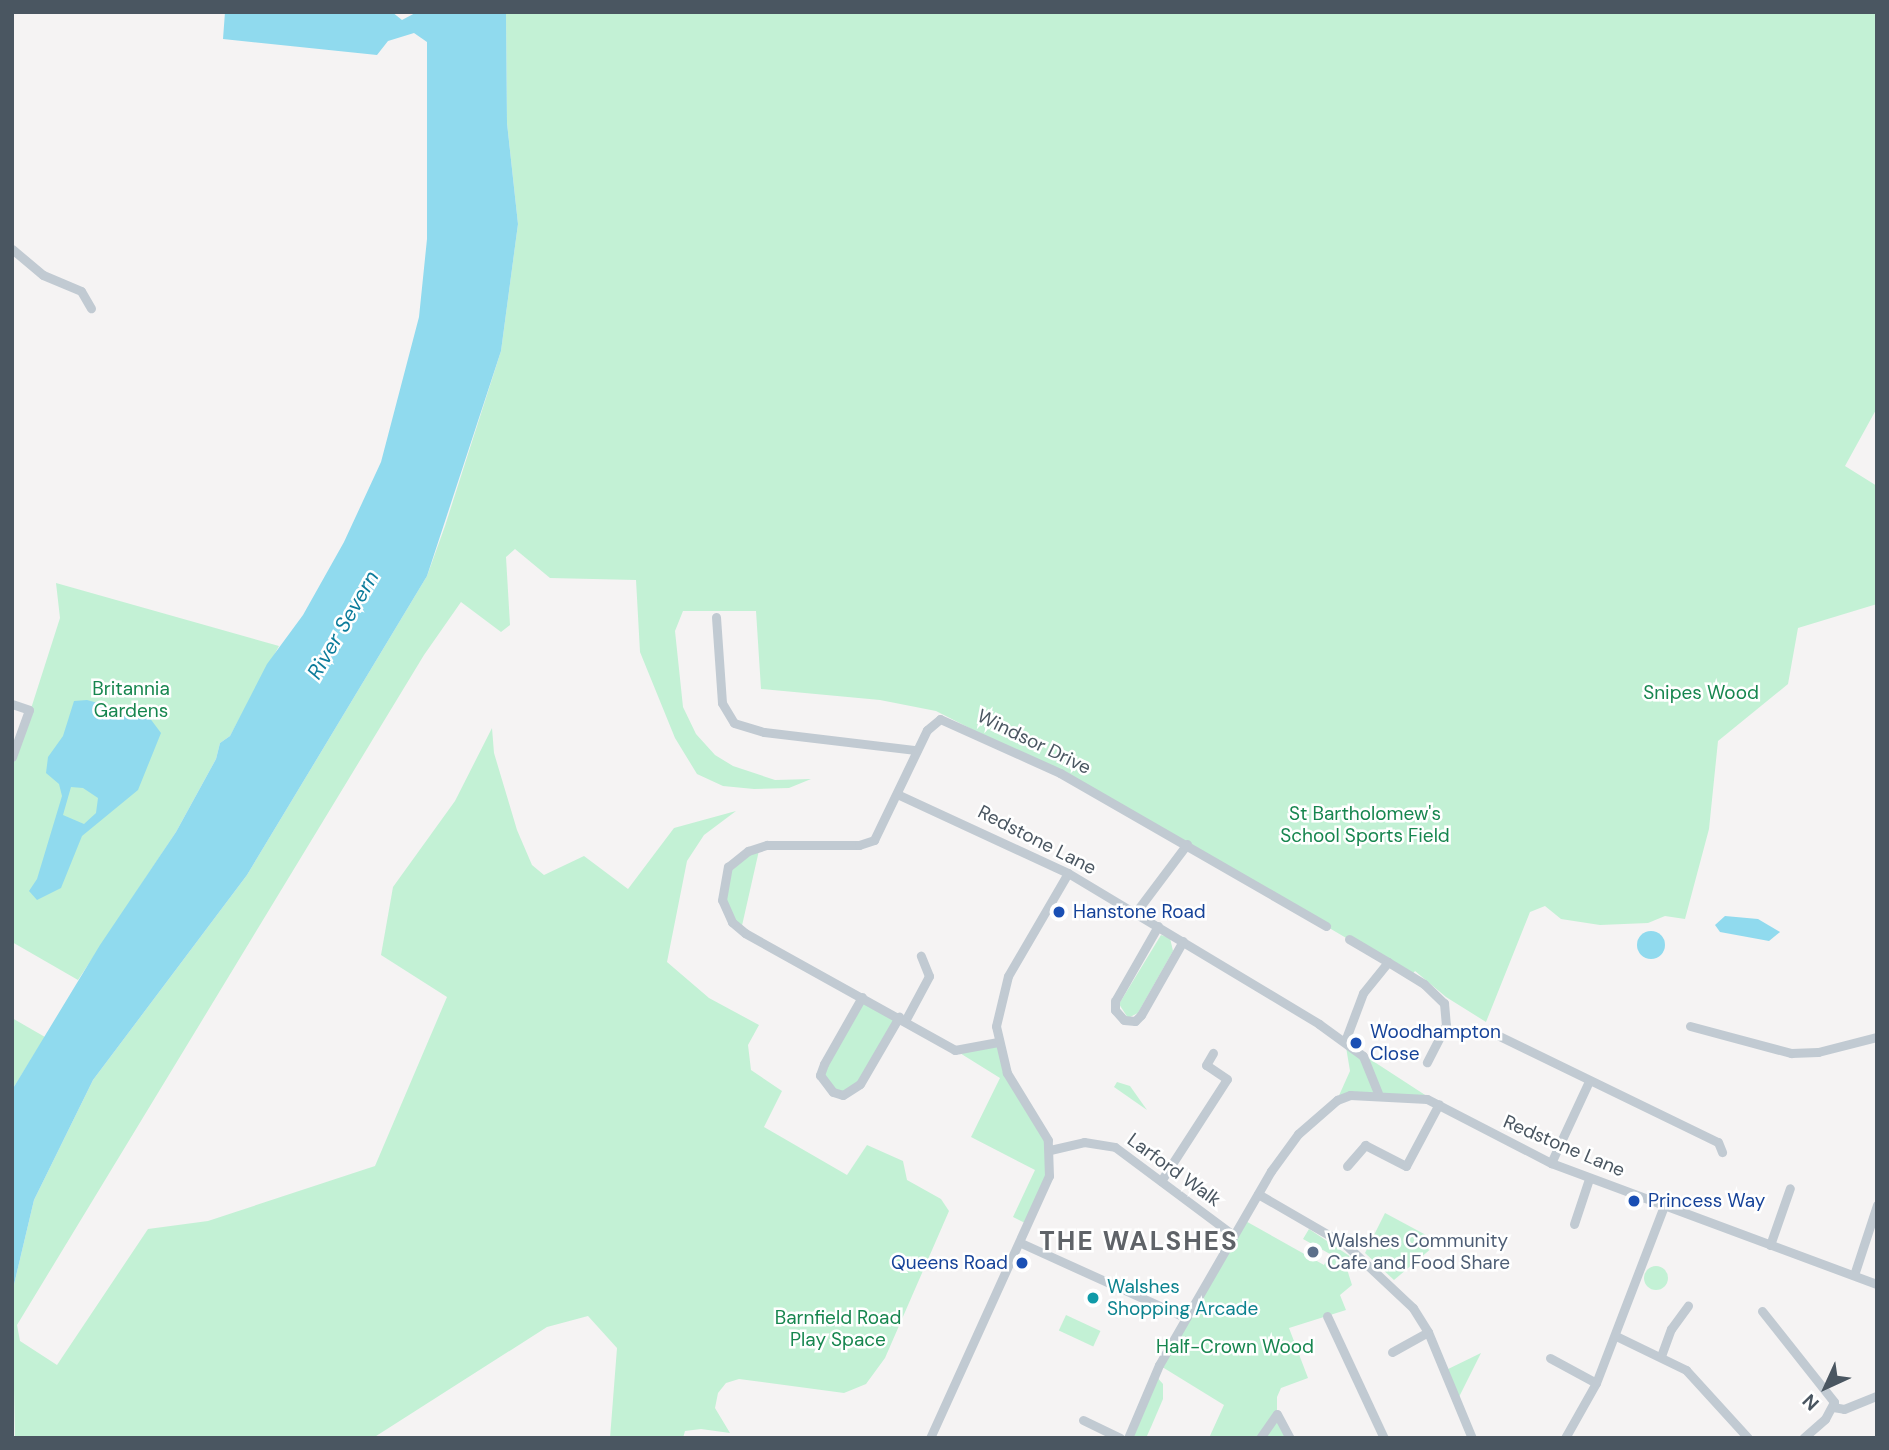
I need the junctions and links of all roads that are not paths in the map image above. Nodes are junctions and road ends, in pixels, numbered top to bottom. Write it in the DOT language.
graph roads {
  1 [pos="12,249"];
  2 [pos="91,308"];
  3 [pos="716,617"];
  4 [pos="12,704"];
  5 [pos="916,750"];
  6 [pos="12,757"];
  7 [pos="897,794"];
  8 [pos="1188,845"];
  9 [pos="1068,873"];
  10 [pos="1136,912"];
  11 [pos="1158,926"];
  12 [pos="1326,926"];
  13 [pos="1349,939"];
  14 [pos="1182,941"];
  15 [pos="921,956"];
  16 [pos="1388,962"];
  17 [pos="862,998"];
  18 [pos="902,1019"];
  19 [pos="1690,1026"];
  20 [pos="1489,1031"];
  21 [pos="1877,1037"];
  22 [pos="1345,1041"];
  23 [pos="998,1042"];
  24 [pos="1213,1053"];
  25 [pos="1427,1062"];
  26 [pos="1589,1081"];
  27 [pos="1378,1093"];
  28 [pos="1439,1104"];
  29 [pos="1050,1150"];
  30 [pos="1722,1152"];
  31 [pos="1550,1163"];
  32 [pos="1347,1166"];
  33 [pos="1589,1179"];
  34 [pos="1161,1181"];
  35 [pos="1790,1188"];
  36 [pos="1258,1194"];
  37 [pos="1877,1205"];
  38 [pos="1664,1206"];
  39 [pos="1574,1224"];
  40 [pos="1233,1235"];
  41 [pos="1021,1242"];
  42 [pos="1770,1245"];
  43 [pos="1854,1275"];
  44 [pos="1877,1284"];
  45 [pos="1688,1306"];
  46 [pos="1762,1311"];
  47 [pos="1328,1316"];
  48 [pos="1186,1318"];
  49 [pos="1428,1332"];
  50 [pos="1616,1336"];
  51 [pos="1392,1352"];
  52 [pos="1661,1356"];
  53 [pos="1550,1358"];
  54 [pos="1597,1383"];
  55 [pos="1877,1396"];
  56 [pos="1833,1407"];
  57 [pos="1083,1420"];
  58 [pos="930,1438"];
  59 [pos="1120,1438"];
  60 [pos="1128,1438"];
  61 [pos="1260,1438"];
  62 [pos="1290,1438"];
  63 [pos="1384,1438"];
  64 [pos="1472,1438"];
  65 [pos="1565,1438"];
  66 [pos="1748,1438"];
  67 [pos="1803,1438"];
  1 -- 2 [label="street"];
  3 -- 5 [label="street"];
  4 -- 6 [label="street"];
  5 -- 7 [label="street, Windsor Drive"];
  5 -- 8 [label="street, Windsor Drive"];
  7 -- 9 [label="street, Redstone Lane"];
  7 -- 17 [label="street, Windsor Drive"];
  8 -- 10 [label="street"];
  8 -- 12 [label="street, Windsor Drive"];
  9 -- 10 [label="street, Redstone Lane"];
  9 -- 23 [label="street"];
  10 -- 11 [label="street, Redstone Lane"];
  11 -- 14 [label="street, Redstone Lane"];
  11 -- 14 [label="street"];
  13 -- 16 [label="street"];
  14 -- 22 [label="street, Redstone Lane"];
  15 -- 18 [label="street"];
  16 -- 22 [label="street"];
  16 -- 25 [label="street"];
  17 -- 18 [label="street"];
  17 -- 18 [label="street"];
  18 -- 23 [label="street"];
  19 -- 21 [label="street"];
  20 -- 26 [label="street"];
  22 -- 27 [label="street, Redstone Lane"];
  23 -- 29 [label="street"];
  24 -- 34 [label="street"];
  26 -- 30 [label="street"];
  26 -- 31 [label="street"];
  27 -- 28 [label="street, Redstone Lane"];
  27 -- 36 [label="street, Redstone Lane"];
  28 -- 31 [label="street, Redstone Lane"];
  28 -- 32 [label="street"];
  29 -- 34 [label="street, Larford Walk"];
  29 -- 41 [label="street"];
  31 -- 33 [label="street, Redstone Lane"];
  33 -- 38 [label="street, Redstone Lane"];
  33 -- 39 [label="street"];
  34 -- 40 [label="street, Larford Walk"];
  35 -- 42 [label="street"];
  36 -- 40 [label="street, Redstone Lane"];
  36 -- 49 [label="street"];
  37 -- 43 [label="street"];
  38 -- 42 [label="street, Redstone Lane"];
  38 -- 50 [label="street"];
  40 -- 48 [label="street, Redstone Lane"];
  41 -- 48 [label="street"];
  41 -- 58 [label="street"];
  42 -- 43 [label="street, Redstone Lane"];
  43 -- 44 [label="street, Redstone Lane"];
  45 -- 52 [label="street"];
  46 -- 56 [label="street"];
  47 -- 63 [label="street"];
  48 -- 60 [label="street, Redstone Lane"];
  49 -- 51 [label="street"];
  49 -- 64 [label="street"];
  50 -- 52 [label="street"];
  50 -- 54 [label="street"];
  52 -- 66 [label="street"];
  53 -- 54 [label="street"];
  54 -- 65 [label="street"];
  55 -- 56 [label="street"];
  56 -- 67 [label="street"];
  57 -- 59 [label="street"];
  61 -- 62 [label="street"];
}
